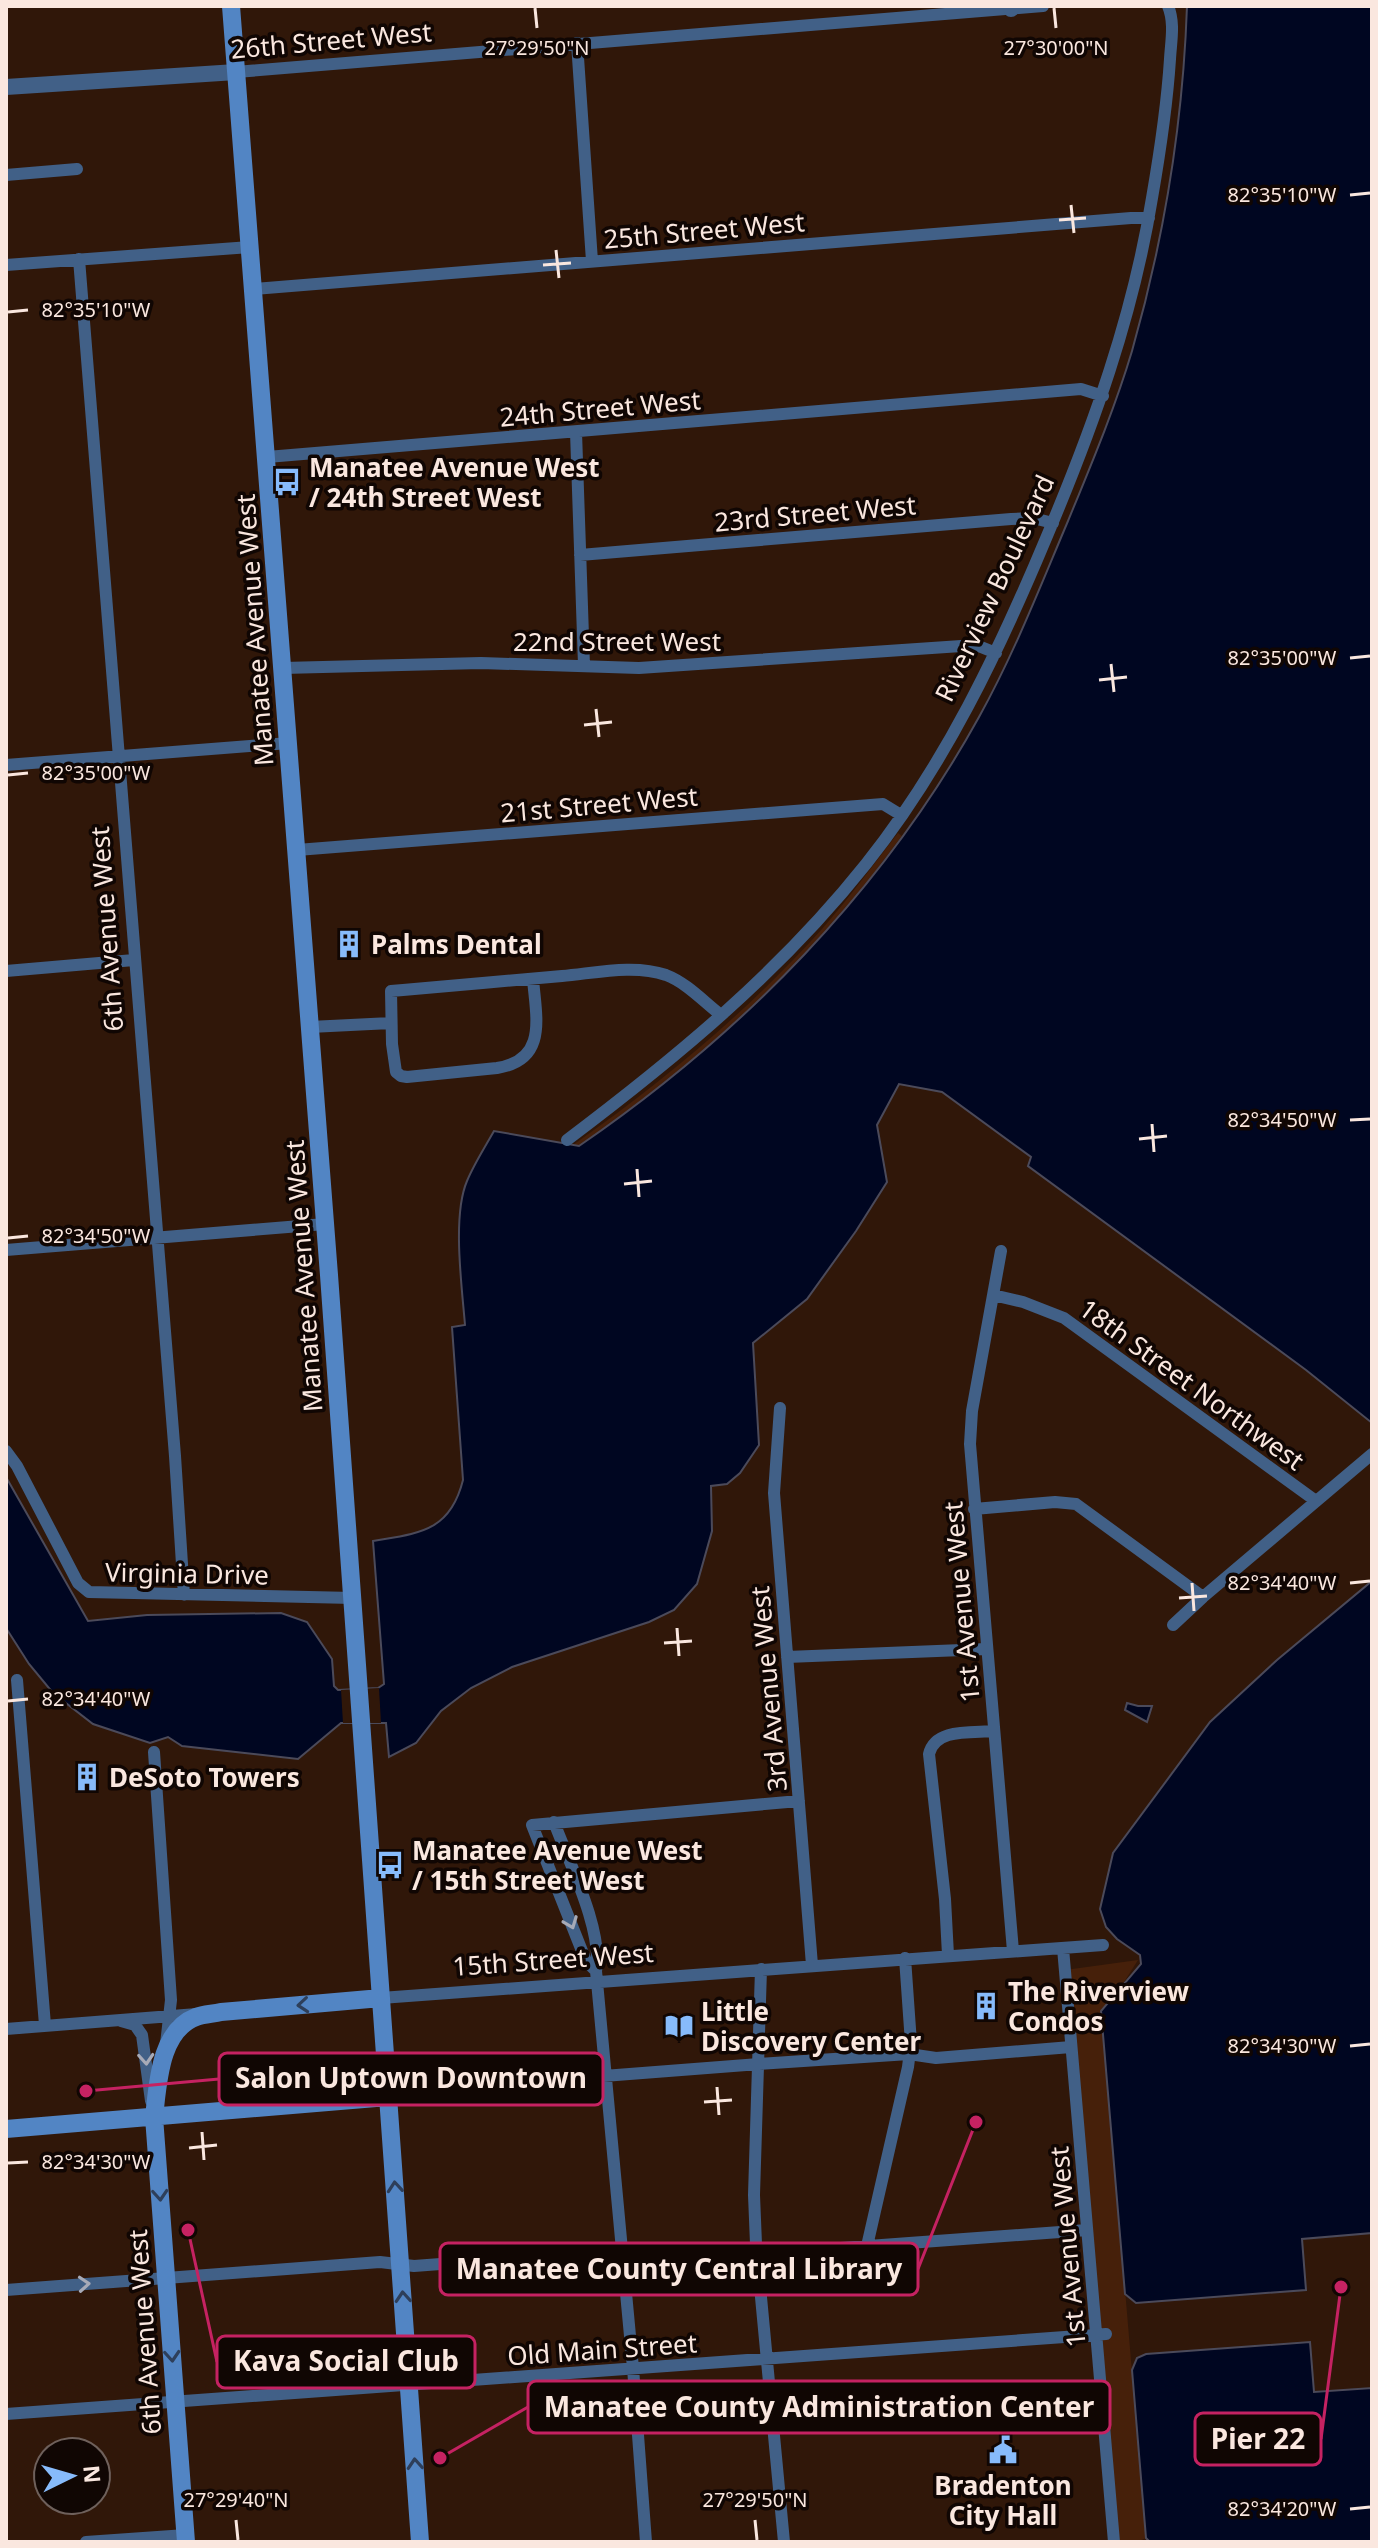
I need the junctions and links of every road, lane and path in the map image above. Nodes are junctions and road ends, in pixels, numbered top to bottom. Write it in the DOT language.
graph roads {
  1 [pos="231,6"];
  2 [pos="1043,6"];
  3 [pos="1168,6"];
  4 [pos="1011,7"];
  5 [pos="899,12"];
  6 [pos="577,43"];
  7 [pos="236,72"];
  8 [pos="6,87"];
  9 [pos="77,169"];
  10 [pos="6,175"];
  11 [pos="1149,218"];
  12 [pos="250,247"];
  13 [pos="79,259"];
  14 [pos="592,261"];
  15 [pos="6,265"];
  16 [pos="254,289"];
  17 [pos="1103,396"];
  18 [pos="576,432"];
  19 [pos="267,457"];
  20 [pos="1053,523"];
  21 [pos="580,555"];
  22 [pos="996,653"];
  23 [pos="584,665"];
  24 [pos="283,668"];
  25 [pos="289,743"];
  26 [pos="118,756"];
  27 [pos="6,765"];
  28 [pos="901,815"];
  29 [pos="297,850"];
  30 [pos="134,960"];
  31 [pos="6,971"];
  32 [pos="533,979"];
  33 [pos="721,1015"];
  34 [pos="391,1023"];
  35 [pos="310,1027"];
  36 [pos="567,1140"];
  37 [pos="325,1224"];
  38 [pos="157,1237"];
  39 [pos="6,1250"];
  40 [pos="1001,1251"];
  41 [pos="993,1295"];
  42 [pos="780,1408"];
  43 [pos="6,1451"];
  44 [pos="1372,1454"];
  45 [pos="1316,1501"];
  46 [pos="974,1509"];
  47 [pos="184,1595"];
  48 [pos="1203,1597"];
  49 [pos="353,1598"];
  50 [pos="1173,1625"];
  51 [pos="987,1649"];
  52 [pos="787,1657"];
  53 [pos="17,1680"];
  54 [pos="994,1731"];
  55 [pos="154,1752"];
  56 [pos="799,1801"];
  57 [pos="543,1823"];
  58 [pos="1103,1945"];
  59 [pos="1063,1948"];
  60 [pos="1013,1951"];
  61 [pos="948,1955"];
  62 [pos="905,1958"];
  63 [pos="812,1965"];
  64 [pos="761,1969"];
  65 [pos="597,1976"];
  66 [pos="381,1998"];
  67 [pos="221,2012"];
  68 [pos="169,2016"];
  69 [pos="114,2020"];
  70 [pos="45,2025"];
  71 [pos="6,2029"];
  72 [pos="1071,2047"];
  73 [pos="909,2054"];
  74 [pos="165,2055"];
  75 [pos="759,2064"];
  76 [pos="607,2076"];
  77 [pos="388,2097"];
  78 [pos="154,2117"];
  79 [pos="6,2129"];
  80 [pos="1087,2230"];
  81 [pos="867,2246"];
  82 [pos="621,2255"];
  83 [pos="757,2255"];
  84 [pos="401,2265"];
  85 [pos="166,2278"];
  86 [pos="6,2290"];
  87 [pos="1101,2334"];
  88 [pos="767,2360"];
  89 [pos="633,2368"];
  90 [pos="409,2385"];
  91 [pos="175,2402"];
  92 [pos="6,2414"];
  93 [pos="186,2538"];
  94 [pos="86,2542"];
  95 [pos="420,2542"];
  96 [pos="646,2542"];
  97 [pos="784,2542"];
  98 [pos="1114,2542"];
  1 -- 7 [label="main road, Manatee Avenue West"];
  2 -- 4 [label="street, 26th Street West"];
  3 -- 11 [label="street, Riverview Boulevard"];
  4 -- 5 [label="street, 26th Street West"];
  5 -- 6 [label="street, 26th Street West"];
  6 -- 7 [label="street, 26th Street West"];
  6 -- 14 [label="street"];
  7 -- 8 [label="street, 26th Street West"];
  7 -- 12 [label="main road, Manatee Avenue West"];
  9 -- 10 [label="street"];
  11 -- 14 [label="street, 25th Street West"];
  11 -- 17 [label="street, Riverview Boulevard"];
  12 -- 13 [label="street"];
  12 -- 16 [label="main road, Manatee Avenue West"];
  13 -- 15 [label="street"];
  13 -- 26 [label="street, 6th Avenue West"];
  14 -- 16 [label="street, 25th Street West"];
  16 -- 19 [label="main road, Manatee Avenue West"];
  17 -- 18 [label="street, 24th Street West"];
  17 -- 20 [label="street, Riverview Boulevard"];
  18 -- 19 [label="street, 24th Street West"];
  18 -- 21 [label="street"];
  19 -- 24 [label="main road, Manatee Avenue West"];
  20 -- 21 [label="street, 23rd Street West"];
  20 -- 22 [label="street, Riverview Boulevard"];
  21 -- 23 [label="street"];
  22 -- 23 [label="street, 22nd Street West"];
  22 -- 28 [label="street, Riverview Boulevard"];
  23 -- 24 [label="street, 22nd Street West"];
  24 -- 25 [label="main road, Manatee Avenue West"];
  25 -- 26 [label="street"];
  25 -- 29 [label="main road, Manatee Avenue West"];
  26 -- 27 [label="street"];
  26 -- 30 [label="street, 6th Avenue West"];
  28 -- 29 [label="street, 21st Street West"];
  28 -- 33 [label="street, Riverview Boulevard"];
  29 -- 35 [label="main road, Manatee Avenue West"];
  30 -- 31 [label="street"];
  30 -- 38 [label="street, 6th Avenue West"];
  32 -- 33 [label="street"];
  32 -- 34 [label="street"];
  32 -- 34 [label="street"];
  33 -- 36 [label="street, Riverview Boulevard"];
  34 -- 35 [label="street"];
  35 -- 37 [label="main road, Manatee Avenue West"];
  37 -- 38 [label="street"];
  37 -- 49 [label="main road, Manatee Avenue West"];
  38 -- 39 [label="street"];
  38 -- 47 [label="street, 6th Avenue West"];
  40 -- 41 [label="street, 1st Avenue West"];
  41 -- 45 [label="street, 18th Street Northwest"];
  41 -- 46 [label="street, 1st Avenue West"];
  42 -- 52 [label="street, 3rd Avenue West"];
  43 -- 47 [label="street, Virginia Drive"];
  44 -- 45 [label="street"];
  45 -- 48 [label="street"];
  46 -- 48 [label="street"];
  46 -- 51 [label="street, 1st Avenue West"];
  47 -- 49 [label="street, Virginia Drive"];
  48 -- 50 [label="street"];
  49 -- 66 [label="main road, Manatee Avenue West"];
  51 -- 52 [label="street"];
  51 -- 54 [label="street, 1st Avenue West"];
  52 -- 56 [label="street, 3rd Avenue West"];
  53 -- 70 [label="street"];
  54 -- 60 [label="street, 1st Avenue West"];
  54 -- 61 [label="street"];
  55 -- 68 [label="street, 6th Avenue West"];
  56 -- 57 [label="street"];
  56 -- 63 [label="street, 3rd Avenue West"];
  57 -- 65 [label="street, one-way"];
  57 -- 65 [label="street"];
  58 -- 59 [label="street, 15th Street West"];
  59 -- 60 [label="street, 15th Street West"];
  59 -- 72 [label="street, 1st Avenue West"];
  60 -- 61 [label="street, 15th Street West"];
  61 -- 62 [label="street, 15th Street West"];
  62 -- 63 [label="street, 15th Street West"];
  62 -- 73 [label="street"];
  63 -- 64 [label="street, 15th Street West"];
  64 -- 65 [label="street, 15th Street West"];
  64 -- 75 [label="street"];
  65 -- 66 [label="street, 15th Street West"];
  65 -- 76 [label="street"];
  66 -- 67 [label="main road, 15th Street West, one-way"];
  66 -- 77 [label="main road, Manatee Avenue West"];
  67 -- 68 [label="street, 15th Street West"];
  67 -- 74 [label="main road, 6th Avenue West"];
  68 -- 69 [label="street, 15th Street West"];
  68 -- 74 [label="street, 6th Avenue West"];
  69 -- 70 [label="street, 15th Street West"];
  69 -- 78 [label="street, 6th Avenue West, one-way"];
  70 -- 71 [label="street, 15th Street West"];
  72 -- 73 [label="street"];
  72 -- 80 [label="street, 1st Avenue West"];
  73 -- 75 [label="street"];
  73 -- 81 [label="street"];
  74 -- 78 [label="main road, 6th Avenue West"];
  75 -- 76 [label="street"];
  75 -- 83 [label="street"];
  76 -- 77 [label="street"];
  76 -- 82 [label="street"];
  77 -- 78 [label="main road"];
  84 -- 77 [label="main road, Manatee Avenue West, one-way"];
  78 -- 79 [label="main road"];
  78 -- 85 [label="main road, 6th Avenue West, one-way"];
  80 -- 81 [label="street"];
  80 -- 87 [label="street, 1st Avenue West"];
  81 -- 83 [label="street"];
  82 -- 83 [label="street"];
  82 -- 84 [label="street"];
  82 -- 89 [label="street"];
  83 -- 88 [label="street"];
  84 -- 85 [label="street"];
  90 -- 84 [label="main road, Manatee Avenue West, one-way"];
  86 -- 85 [label="street, one-way"];
  85 -- 91 [label="main road, 6th Avenue West, one-way"];
  87 -- 88 [label="street, Old Main Street"];
  87 -- 98 [label="street, 1st Avenue West"];
  88 -- 89 [label="street, Old Main Street"];
  88 -- 97 [label="street"];
  89 -- 90 [label="street, Old Main Street"];
  89 -- 96 [label="street"];
  90 -- 91 [label="street, Old Main Street"];
  95 -- 90 [label="main road, Manatee Avenue West, one-way"];
  91 -- 92 [label="street, Old Main Street"];
  91 -- 93 [label="main road, 6th Avenue West"];
  93 -- 94 [label="street"];
}
